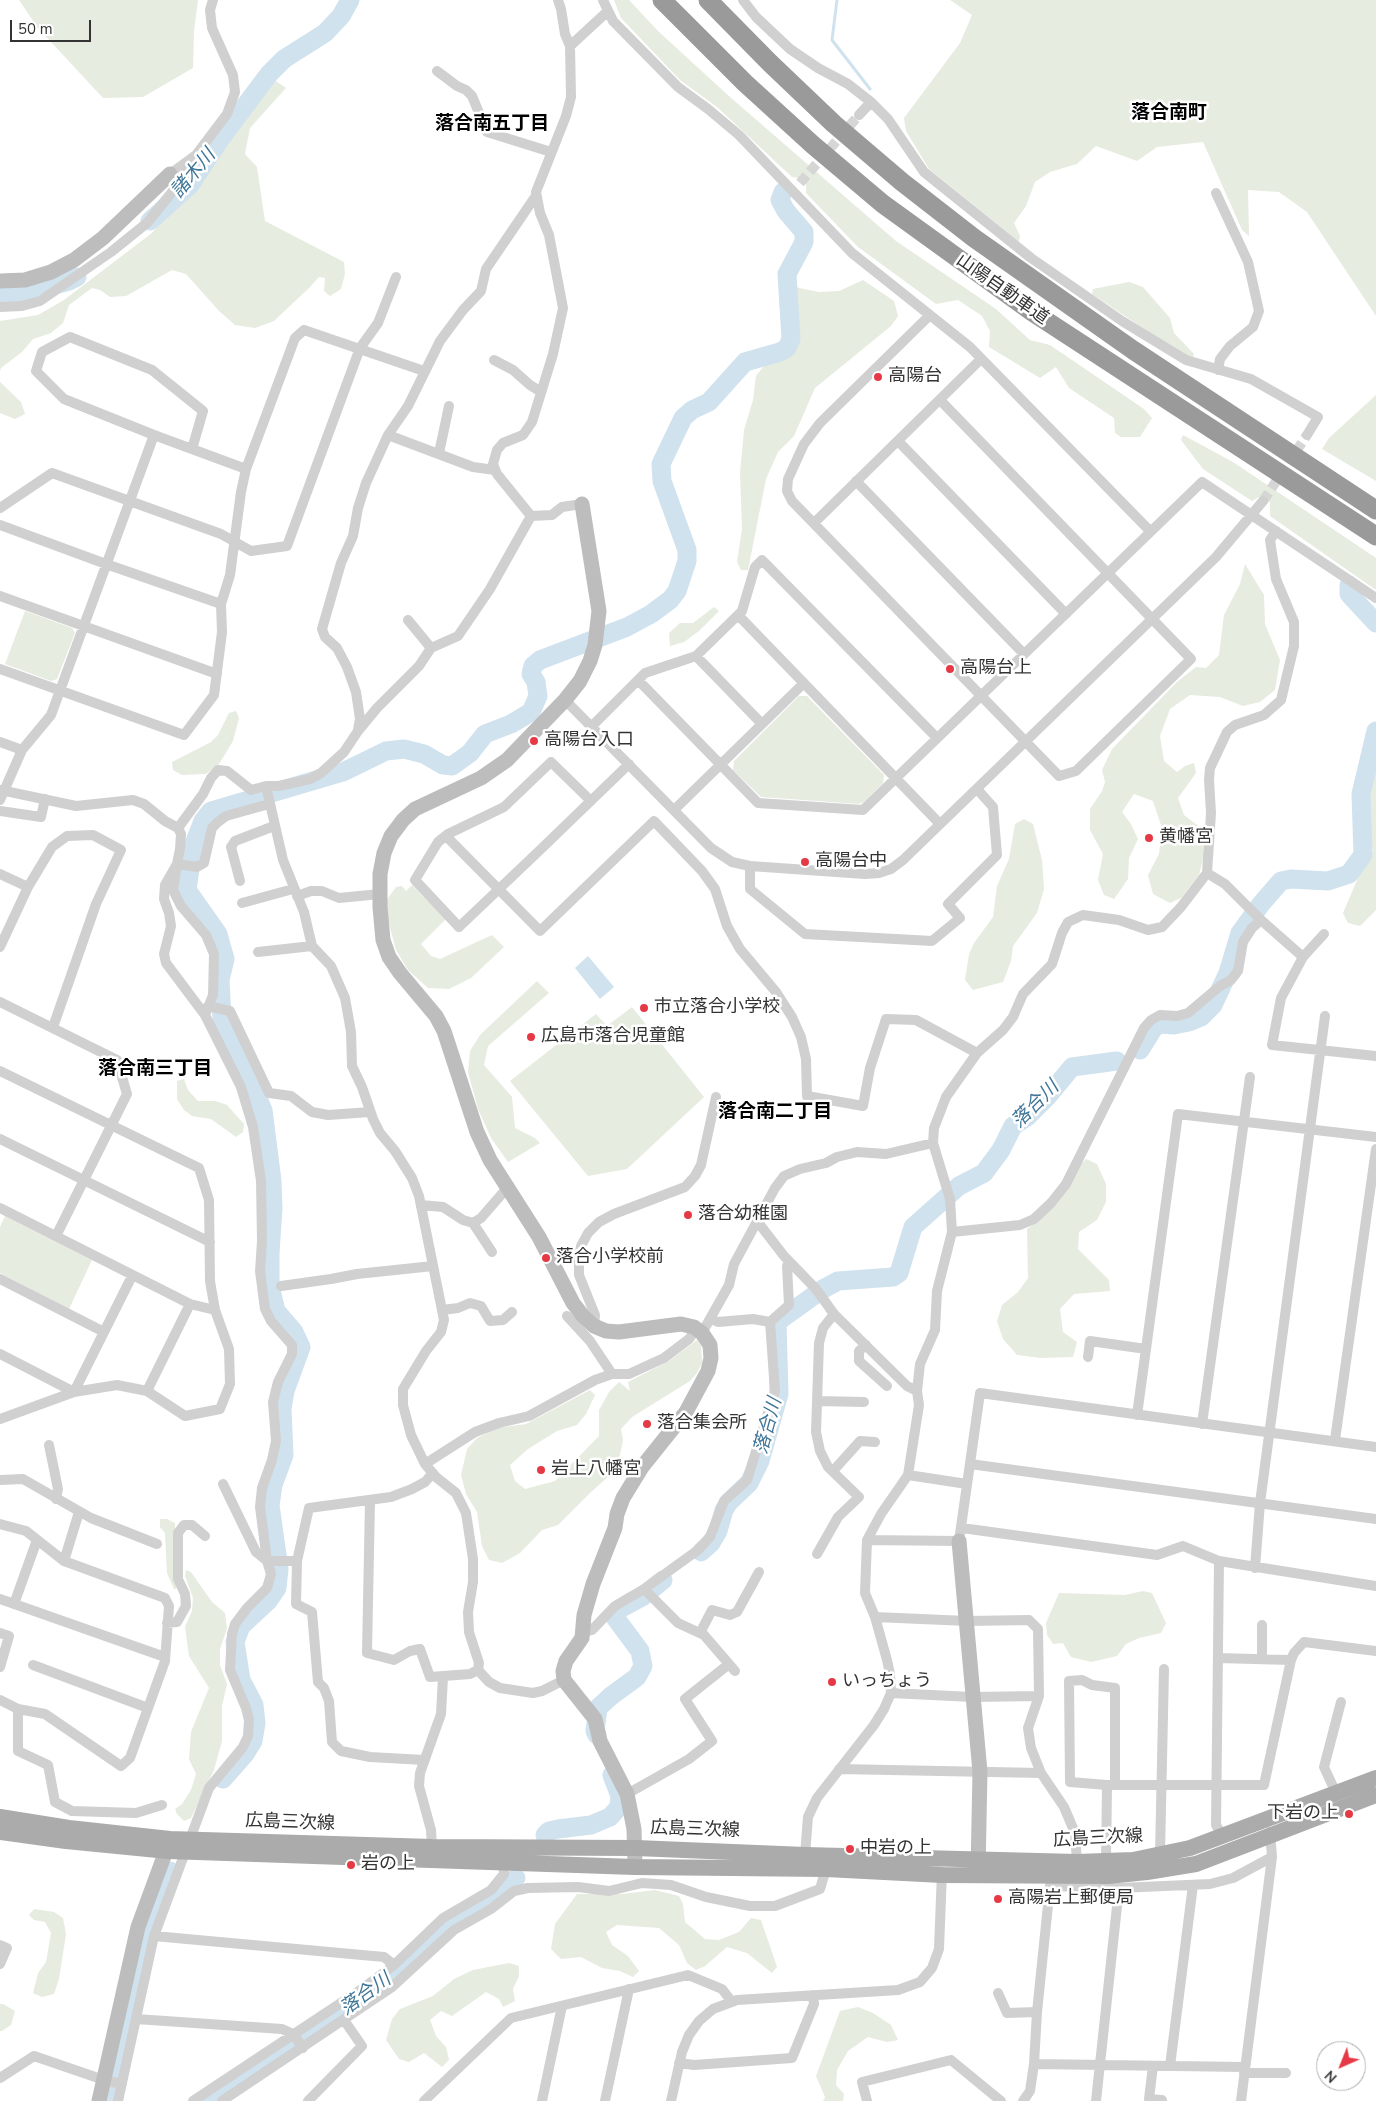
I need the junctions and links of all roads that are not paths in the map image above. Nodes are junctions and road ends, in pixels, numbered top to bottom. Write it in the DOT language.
graph roads {
  1 [pos="213,0"];
  2 [pos="558,0"];
  3 [pos="603,0"];
  4 [pos="662,0"];
  5 [pos="708,0"];
  6 [pos="743,0"];
  7 [pos="608,12"];
  8 [pos="570,46"];
  9 [pos="437,71"];
  10 [pos="870,102"];
  11 [pos="859,115"];
  12 [pos="551,152"];
  13 [pos="196,155"];
  14 [pos="170,174"];
  15 [pos="800,183"];
  16 [pos="793,192"];
  17 [pos="1216,192"];
  18 [pos="535,197"];
  19 [pos="396,277"];
  20 [pos="0,281"];
  21 [pos="0,307"];
  22 [pos="930,315"];
  23 [pos="360,348"];
  24 [pos="981,359"];
  25 [pos="494,360"];
  26 [pos="1218,370"];
  27 [pos="424,371"];
  28 [pos="541,392"];
  29 [pos="940,400"];
  30 [pos="449,406"];
  31 [pos="154,435"];
  32 [pos="388,435"];
  33 [pos="1307,435"];
  34 [pos="898,441"];
  35 [pos="192,448"];
  36 [pos="439,453"];
  37 [pos="246,469"];
  38 [pos="495,470"];
  39 [pos="856,481"];
  40 [pos="129,501"];
  41 [pos="1263,502"];
  42 [pos="582,504"];
  43 [pos="0,508"];
  44 [pos="1376,510"];
  45 [pos="531,516"];
  46 [pos="1252,516"];
  47 [pos="814,523"];
  48 [pos="0,525"];
  49 [pos="1150,531"];
  50 [pos="1276,531"];
  51 [pos="1376,536"];
  52 [pos="233,542"];
  53 [pos="106,564"];
  54 [pos="1107,573"];
  55 [pos="0,596"];
  56 [pos="1376,598"];
  57 [pos="221,604"];
  58 [pos="1066,614"];
  59 [pos="738,615"];
  60 [pos="1152,619"];
  61 [pos="408,620"];
  62 [pos="83,627"];
  63 [pos="430,648"];
  64 [pos="1024,654"];
  65 [pos="696,656"];
  66 [pos="0,669"];
  67 [pos="217,674"];
  68 [pos="638,680"];
  69 [pos="804,683"];
  70 [pos="60,690"];
  71 [pos="981,695"];
  72 [pos="565,700"];
  73 [pos="762,724"];
  74 [pos="591,726"];
  75 [pos="358,731"];
  76 [pos="937,738"];
  77 [pos="1026,741"];
  78 [pos="0,742"];
  79 [pos="22,750"];
  80 [pos="629,764"];
  81 [pos="721,765"];
  82 [pos="896,778"];
  83 [pos="977,789"];
  84 [pos="0,790"];
  85 [pos="268,795"];
  86 [pos="45,799"];
  87 [pos="0,800"];
  88 [pos="591,801"];
  89 [pos="0,810"];
  90 [pos="674,810"];
  91 [pos="940,824"];
  92 [pos="274,826"];
  93 [pos="178,828"];
  94 [pos="446,836"];
  95 [pos="181,865"];
  96 [pos="750,866"];
  97 [pos="1207,872"];
  98 [pos="0,874"];
  99 [pos="240,881"];
  100 [pos="28,887"];
  101 [pos="499,889"];
  102 [pos="295,892"];
  103 [pos="380,894"];
  104 [pos="242,903"];
  105 [pos="1261,920"];
  106 [pos="1324,934"];
  107 [pos="312,946"];
  108 [pos="0,947"];
  109 [pos="258,952"];
  110 [pos="1303,957"];
  111 [pos="0,1002"];
  112 [pos="213,1010"];
  113 [pos="1325,1016"];
  114 [pos="53,1027"];
  115 [pos="1320,1051"];
  116 [pos="976,1053"];
  117 [pos="1376,1056"];
  118 [pos="0,1071"];
  119 [pos="1250,1077"];
  120 [pos="716,1097"];
  121 [pos="370,1112"];
  122 [pos="1243,1122"];
  123 [pos="111,1126"];
  124 [pos="1309,1129"];
  125 [pos="1376,1137"];
  126 [pos="0,1139"];
  127 [pos="933,1143"];
  128 [pos="1376,1149"];
  129 [pos="83,1181"];
  130 [pos="507,1188"];
  131 [pos="421,1205"];
  132 [pos="0,1208"];
  133 [pos="757,1221"];
  134 [pos="473,1223"];
  135 [pos="952,1232"];
  136 [pos="56,1236"];
  137 [pos="210,1242"];
  138 [pos="492,1252"];
  139 [pos="789,1262"];
  140 [pos="434,1266"];
  141 [pos="132,1276"];
  142 [pos="0,1279"];
  143 [pos="281,1286"];
  144 [pos="190,1304"];
  145 [pos="215,1310"];
  146 [pos="442,1310"];
  147 [pos="512,1312"];
  148 [pos="834,1314"];
  149 [pos="568,1316"];
  150 [pos="711,1319"];
  151 [pos="770,1322"];
  152 [pos="699,1331"];
  153 [pos="104,1332"];
  154 [pos="594,1332"];
  155 [pos="866,1345"];
  156 [pos="1146,1349"];
  157 [pos="0,1354"];
  158 [pos="1088,1357"];
  159 [pos="612,1374"];
  160 [pos="887,1386"];
  161 [pos="147,1391"];
  162 [pos="917,1391"];
  163 [pos="74,1392"];
  164 [pos="817,1401"];
  165 [pos="864,1402"];
  166 [pos="1137,1415"];
  167 [pos="0,1419"];
  168 [pos="1202,1424"];
  169 [pos="1269,1433"];
  170 [pos="1335,1440"];
  171 [pos="875,1442"];
  172 [pos="48,1445"];
  173 [pos="1376,1447"];
  174 [pos="426,1464"];
  175 [pos="970,1464"];
  176 [pos="833,1472"];
  177 [pos="433,1473"];
  178 [pos="908,1475"];
  179 [pos="0,1480"];
  180 [pos="223,1484"];
  181 [pos="967,1484"];
  182 [pos="56,1499"];
  183 [pos="370,1501"];
  184 [pos="1260,1503"];
  185 [pos="78,1512"];
  186 [pos="1376,1519"];
  187 [pos="0,1524"];
  188 [pos="960,1535"];
  189 [pos="205,1536"];
  190 [pos="37,1540"];
  191 [pos="867,1540"];
  192 [pos="157,1544"];
  193 [pos="817,1554"];
  194 [pos="64,1561"];
  195 [pos="274,1561"];
  196 [pos="1218,1561"];
  197 [pos="297,1562"];
  198 [pos="1255,1568"];
  199 [pos="760,1572"];
  200 [pos="1376,1586"];
  201 [pos="644,1589"];
  202 [pos="0,1599"];
  203 [pos="14,1604"];
  204 [pos="875,1617"];
  205 [pos="967,1621"];
  206 [pos="167,1623"];
  207 [pos="1262,1625"];
  208 [pos="584,1632"];
  209 [pos="0,1633"];
  210 [pos="700,1633"];
  211 [pos="1376,1651"];
  212 [pos="165,1657"];
  213 [pos="1218,1658"];
  214 [pos="1262,1659"];
  215 [pos="1291,1660"];
  216 [pos="33,1664"];
  217 [pos="0,1667"];
  218 [pos="1164,1669"];
  219 [pos="478,1670"];
  220 [pos="443,1676"];
  221 [pos="564,1680"];
  222 [pos="891,1693"];
  223 [pos="1038,1696"];
  224 [pos="972,1697"];
  225 [pos="0,1700"];
  226 [pos="1341,1702"];
  227 [pos="148,1708"];
  228 [pos="18,1709"];
  229 [pos="424,1760"];
  230 [pos="838,1769"];
  231 [pos="980,1772"];
  232 [pos="1041,1773"];
  233 [pos="1376,1778"];
  234 [pos="1111,1784"];
  235 [pos="1161,1784"];
  236 [pos="1218,1784"];
  237 [pos="1336,1793"];
  238 [pos="627,1794"];
  239 [pos="1376,1795"];
  240 [pos="162,1805"];
  241 [pos="72,1811"];
  242 [pos="0,1816"];
  243 [pos="69,1828"];
  244 [pos="1270,1828"];
  245 [pos="0,1832"];
  246 [pos="1223,1837"];
  247 [pos="169,1845"];
  248 [pos="188,1846"];
  249 [pos="432,1847"];
  250 [pos="636,1848"];
  251 [pos="1160,1854"];
  252 [pos="503,1855"];
  253 [pos="805,1855"];
  254 [pos="1272,1857"];
  255 [pos="943,1858"];
  256 [pos="1106,1861"];
  257 [pos="1077,1862"];
  258 [pos="635,1867"];
  259 [pos="978,1867"];
  260 [pos="826,1869"];
  261 [pos="942,1875"];
  262 [pos="1051,1881"];
  263 [pos="1193,1885"];
  264 [pos="1118,1888"];
  265 [pos="154,1936"];
  266 [pos="0,1945"];
  267 [pos="0,1964"];
  268 [pos="394,1965"];
  269 [pos="629,1989"];
  270 [pos="998,1994"];
  271 [pos="813,1995"];
  272 [pos="732,2002"];
  273 [pos="562,2006"];
  274 [pos="1037,2012"];
  275 [pos="136,2019"];
  276 [pos="344,2020"];
  277 [pos="298,2042"];
  278 [pos="680,2063"];
  279 [pos="1034,2064"];
  280 [pos="1100,2065"];
  281 [pos="1153,2066"];
  282 [pos="1170,2066"];
  283 [pos="1244,2070"];
  284 [pos="1286,2073"];
  285 [pos="0,2078"];
  286 [pos="104,2080"];
  287 [pos="122,2084"];
  288 [pos="994,2099"];
  289 [pos="1162,2100"];
  290 [pos="99,2101"];
  291 [pos="118,2101"];
  292 [pos="193,2101"];
  293 [pos="222,2101"];
  294 [pos="308,2101"];
  295 [pos="424,2101"];
  296 [pos="542,2101"];
  297 [pos="605,2101"];
  298 [pos="671,2101"];
  299 [pos="867,2101"];
  300 [pos="1023,2101"];
  301 [pos="1096,2101"];
  302 [pos="1241,2101"];
  1 -- 13 [label="street"];
  2 -- 8 [label="street"];
  3 -- 7 [label="street"];
  4 -- 51 [label="highway, 山陽自動車道"];
  5 -- 44 [label="highway, 山陽自動車道"];
  6 -- 10 [label="street"];
  7 -- 8 [label="street"];
  7 -- 16 [label="street"];
  8 -- 12 [label="street"];
  9 -- 12 [label="street"];
  10 -- 11 [label="street"];
  10 -- 26 [label="street"];
  12 -- 18 [label="street"];
  13 -- 14 [label="street"];
  13 -- 21 [label="street"];
  14 -- 20 [label="street"];
  15 -- 16 [label="street"];
  16 -- 22 [label="street"];
  17 -- 26 [label="street"];
  18 -- 27 [label="street"];
  18 -- 28 [label="street"];
  19 -- 23 [label="street"];
  22 -- 24 [label="street"];
  22 -- 47 [label="street"];
  23 -- 27 [label="street"];
  23 -- 37 [label="street"];
  23 -- 52 [label="street"];
  24 -- 29 [label="street"];
  24 -- 49 [label="street"];
  25 -- 28 [label="street"];
  26 -- 33 [label="street"];
  27 -- 32 [label="street"];
  28 -- 38 [label="street"];
  29 -- 34 [label="street"];
  29 -- 54 [label="street"];
  30 -- 36 [label="street"];
  31 -- 35 [label="street"];
  31 -- 35 [label="street"];
  31 -- 40 [label="street"];
  32 -- 36 [label="street"];
  32 -- 75 [label="street"];
  34 -- 39 [label="street"];
  34 -- 58 [label="street"];
  35 -- 37 [label="street"];
  36 -- 38 [label="street"];
  37 -- 52 [label="street"];
  38 -- 45 [label="street"];
  39 -- 47 [label="street"];
  39 -- 64 [label="street"];
  40 -- 43 [label="street"];
  40 -- 52 [label="street"];
  40 -- 53 [label="street"];
  41 -- 46 [label="street"];
  42 -- 45 [label="street"];
  42 -- 72 [label="street"];
  45 -- 63 [label="street"];
  46 -- 49 [label="street"];
  46 -- 50 [label="street"];
  46 -- 60 [label="street"];
  47 -- 71 [label="street"];
  48 -- 53 [label="street"];
  49 -- 54 [label="street"];
  50 -- 56 [label="street"];
  50 -- 97 [label="street"];
  52 -- 57 [label="street"];
  53 -- 57 [label="street"];
  53 -- 62 [label="street"];
  54 -- 58 [label="street"];
  54 -- 60 [label="street"];
  55 -- 62 [label="street"];
  57 -- 67 [label="street"];
  58 -- 64 [label="street"];
  59 -- 65 [label="street"];
  59 -- 69 [label="street"];
  59 -- 76 [label="street"];
  60 -- 77 [label="street"];
  60 -- 77 [label="street"];
  61 -- 63 [label="street"];
  62 -- 67 [label="street"];
  62 -- 70 [label="street"];
  63 -- 75 [label="street"];
  64 -- 71 [label="street"];
  65 -- 68 [label="street"];
  65 -- 73 [label="street"];
  66 -- 70 [label="street"];
  67 -- 70 [label="street"];
  68 -- 74 [label="street"];
  68 -- 81 [label="street"];
  69 -- 73 [label="street"];
  69 -- 82 [label="street"];
  70 -- 79 [label="street"];
  71 -- 76 [label="street"];
  71 -- 77 [label="street"];
  72 -- 74 [label="street"];
  72 -- 103 [label="street"];
  73 -- 81 [label="street"];
  74 -- 80 [label="street"];
  75 -- 85 [label="street"];
  76 -- 82 [label="street"];
  77 -- 83 [label="street"];
  78 -- 79 [label="street"];
  79 -- 87 [label="street"];
  80 -- 88 [label="street"];
  80 -- 90 [label="street"];
  81 -- 82 [label="street"];
  81 -- 90 [label="street"];
  82 -- 91 [label="street"];
  83 -- 91 [label="street"];
  83 -- 96 [label="street"];
  84 -- 86 [label="street"];
  85 -- 92 [label="street"];
  85 -- 93 [label="street"];
  85 -- 95 [label="street"];
  86 -- 89 [label="street"];
  86 -- 93 [label="street"];
  88 -- 94 [label="street"];
  88 -- 101 [label="street"];
  90 -- 96 [label="street"];
  91 -- 96 [label="street"];
  92 -- 99 [label="street"];
  92 -- 102 [label="street"];
  93 -- 95 [label="street"];
  94 -- 101 [label="street"];
  94 -- 101 [label="street"];
  95 -- 112 [label="street"];
  95 -- 112 [label="street"];
  97 -- 105 [label="street"];
  97 -- 116 [label="street"];
  98 -- 100 [label="street"];
  100 -- 108 [label="street"];
  100 -- 114 [label="street"];
  101 -- 116 [label="street"];
  102 -- 103 [label="street"];
  102 -- 104 [label="street"];
  102 -- 107 [label="street"];
  103 -- 130 [label="street"];
  105 -- 110 [label="street"];
  105 -- 135 [label="street"];
  106 -- 110 [label="street"];
  107 -- 109 [label="street"];
  107 -- 121 [label="street"];
  110 -- 115 [label="street"];
  111 -- 114 [label="street"];
  112 -- 121 [label="street"];
  112 -- 195 [label="street"];
  113 -- 115 [label="street"];
  114 -- 123 [label="street"];
  115 -- 117 [label="street"];
  115 -- 124 [label="street"];
  116 -- 127 [label="street"];
  118 -- 123 [label="street"];
  119 -- 122 [label="street"];
  120 -- 154 [label="street"];
  121 -- 131 [label="street"];
  122 -- 124 [label="street"];
  122 -- 156 [label="street"];
  122 -- 168 [label="street"];
  123 -- 129 [label="street"];
  123 -- 137 [label="street"];
  124 -- 125 [label="street"];
  124 -- 169 [label="street"];
  126 -- 129 [label="street"];
  127 -- 133 [label="street"];
  127 -- 135 [label="street"];
  128 -- 170 [label="street"];
  129 -- 136 [label="street"];
  129 -- 137 [label="street"];
  130 -- 134 [label="street"];
  130 -- 154 [label="street"];
  131 -- 134 [label="street"];
  131 -- 140 [label="street"];
  132 -- 136 [label="street"];
  133 -- 139 [label="street"];
  133 -- 150 [label="street"];
  134 -- 138 [label="street"];
  135 -- 162 [label="street"];
  136 -- 141 [label="street"];
  137 -- 145 [label="street"];
  139 -- 148 [label="street"];
  139 -- 151 [label="street"];
  140 -- 143 [label="street"];
  140 -- 146 [label="street"];
  141 -- 144 [label="street"];
  141 -- 153 [label="street"];
  142 -- 153 [label="street"];
  144 -- 145 [label="street"];
  144 -- 161 [label="street"];
  145 -- 161 [label="street"];
  146 -- 147 [label="street"];
  146 -- 174 [label="street"];
  148 -- 155 [label="street"];
  148 -- 164 [label="street"];
  149 -- 154 [label="street"];
  150 -- 151 [label="street"];
  150 -- 152 [label="street"];
  151 -- 201 [label="street"];
  152 -- 154 [label="street"];
  152 -- 159 [label="street"];
  152 -- 208 [label="street"];
  153 -- 163 [label="street"];
  154 -- 159 [label="street"];
  155 -- 160 [label="street"];
  155 -- 162 [label="street"];
  156 -- 158 [label="street"];
  156 -- 166 [label="street"];
  157 -- 163 [label="street"];
  159 -- 174 [label="street"];
  161 -- 163 [label="street"];
  162 -- 178 [label="street"];
  163 -- 167 [label="street"];
  164 -- 165 [label="street"];
  164 -- 176 [label="street"];
  166 -- 168 [label="street"];
  166 -- 175 [label="street"];
  168 -- 169 [label="street"];
  169 -- 170 [label="street"];
  169 -- 184 [label="street"];
  170 -- 173 [label="street"];
  171 -- 176 [label="street"];
  172 -- 182 [label="street"];
  174 -- 177 [label="street"];
  175 -- 181 [label="street"];
  175 -- 184 [label="street"];
  176 -- 193 [label="street"];
  177 -- 183 [label="street"];
  177 -- 219 [label="street"];
  178 -- 181 [label="street"];
  178 -- 191 [label="street"];
  179 -- 182 [label="street"];
  180 -- 195 [label="street"];
  181 -- 188 [label="street"];
  182 -- 185 [label="street"];
  183 -- 197 [label="street"];
  183 -- 220 [label="street"];
  184 -- 186 [label="street"];
  184 -- 198 [label="street"];
  185 -- 192 [label="street"];
  185 -- 194 [label="street"];
  187 -- 190 [label="street"];
  188 -- 191 [label="street"];
  188 -- 196 [label="street"];
  188 -- 205 [label="street"];
  189 -- 206 [label="street"];
  190 -- 194 [label="street"];
  190 -- 203 [label="street"];
  191 -- 204 [label="street"];
  194 -- 206 [label="street"];
  195 -- 197 [label="street"];
  195 -- 248 [label="street"];
  196 -- 198 [label="street"];
  196 -- 213 [label="street"];
  197 -- 229 [label="street"];
  198 -- 200 [label="street"];
  199 -- 210 [label="street"];
  201 -- 208 [label="street"];
  201 -- 210 [label="street"];
  202 -- 203 [label="street"];
  203 -- 212 [label="street"];
  204 -- 205 [label="street"];
  204 -- 222 [label="street"];
  205 -- 223 [label="street"];
  205 -- 224 [label="street"];
  206 -- 212 [label="street"];
  207 -- 214 [label="street"];
  208 -- 221 [label="street"];
  209 -- 217 [label="street"];
  210 -- 238 [label="street"];
  211 -- 215 [label="street"];
  212 -- 227 [label="street"];
  213 -- 214 [label="street"];
  213 -- 236 [label="street"];
  214 -- 215 [label="street"];
  215 -- 236 [label="street"];
  216 -- 227 [label="street"];
  218 -- 235 [label="street"];
  219 -- 220 [label="street"];
  219 -- 221 [label="street"];
  220 -- 229 [label="street"];
  221 -- 238 [label="street"];
  222 -- 224 [label="street"];
  222 -- 230 [label="street"];
  223 -- 224 [label="street"];
  223 -- 232 [label="street"];
  224 -- 231 [label="street"];
  225 -- 228 [label="street"];
  226 -- 237 [label="street"];
  227 -- 228 [label="street"];
  228 -- 241 [label="street"];
  229 -- 249 [label="street"];
  230 -- 231 [label="street"];
  230 -- 253 [label="street"];
  231 -- 232 [label="street"];
  231 -- 259 [label="street"];
  232 -- 257 [label="street"];
  233 -- 237 [label="main road, 広島三次線"];
  234 -- 234 [label="street"];
  234 -- 235 [label="street"];
  234 -- 256 [label="street"];
  235 -- 236 [label="street"];
  235 -- 251 [label="street"];
  236 -- 246 [label="street"];
  237 -- 244 [label="main road, 広島三次線"];
  238 -- 250 [label="street"];
  239 -- 244 [label="main road, 広島三次線"];
  240 -- 241 [label="street"];
  241 -- 243 [label="street"];
  242 -- 243 [label="main road, 広島三次線"];
  243 -- 247 [label="main road, 広島三次線"];
  244 -- 246 [label="main road, 広島三次線"];
  244 -- 254 [label="street"];
  244 -- 262 [label="main road, 広島三次線"];
  245 -- 247 [label="main road, 広島三次線"];
  246 -- 251 [label="main road, 広島三次線"];
  247 -- 248 [label="main road, 広島三次線"];
  247 -- 286 [label="street"];
  248 -- 249 [label="main road, 広島三次線"];
  248 -- 252 [label="main road, 広島三次線"];
  248 -- 265 [label="street"];
  249 -- 252 [label="main road, 広島三次線"];
  250 -- 252 [label="main road, 広島三次線"];
  250 -- 253 [label="main road, 広島三次線"];
  250 -- 258 [label="street"];
  251 -- 256 [label="main road, 広島三次線"];
  252 -- 258 [label="main road, 広島三次線"];
  252 -- 268 [label="street"];
  253 -- 255 [label="main road, 広島三次線"];
  254 -- 263 [label="street"];
  254 -- 283 [label="street"];
  255 -- 259 [label="main road, 広島三次線"];
  255 -- 261 [label="street"];
  256 -- 257 [label="main road, 広島三次線"];
  257 -- 259 [label="main road, 広島三次線"];
  258 -- 260 [label="main road, 広島三次線"];
  259 -- 261 [label="main road, 広島三次線"];
  259 -- 262 [label="main road, 広島三次線"];
  260 -- 261 [label="main road, 広島三次線"];
  260 -- 276 [label="street"];
  261 -- 271 [label="street"];
  262 -- 264 [label="street"];
  262 -- 274 [label="street"];
  263 -- 264 [label="street"];
  263 -- 282 [label="street"];
  264 -- 280 [label="street"];
  265 -- 268 [label="street"];
  265 -- 275 [label="street"];
  266 -- 267 [label="street"];
  268 -- 277 [label="street"];
  269 -- 272 [label="street"];
  269 -- 273 [label="street"];
  269 -- 297 [label="street"];
  270 -- 274 [label="street"];
  271 -- 272 [label="street"];
  271 -- 278 [label="street"];
  272 -- 278 [label="street"];
  273 -- 295 [label="street"];
  273 -- 296 [label="street"];
  274 -- 279 [label="street"];
  275 -- 277 [label="street"];
  275 -- 287 [label="street"];
  276 -- 277 [label="street"];
  276 -- 294 [label="street"];
  277 -- 292 [label="street"];
  277 -- 293 [label="street"];
  278 -- 298 [label="street"];
  279 -- 280 [label="street"];
  279 -- 300 [label="street"];
  280 -- 281 [label="street"];
  280 -- 301 [label="street"];
  281 -- 282 [label="street"];
  281 -- 289 [label="street"];
  282 -- 283 [label="street"];
  283 -- 284 [label="street"];
  283 -- 302 [label="street"];
  285 -- 286 [label="street"];
  286 -- 287 [label="street"];
  286 -- 290 [label="street"];
  287 -- 291 [label="street"];
  288 -- 299 [label="street"];
}
